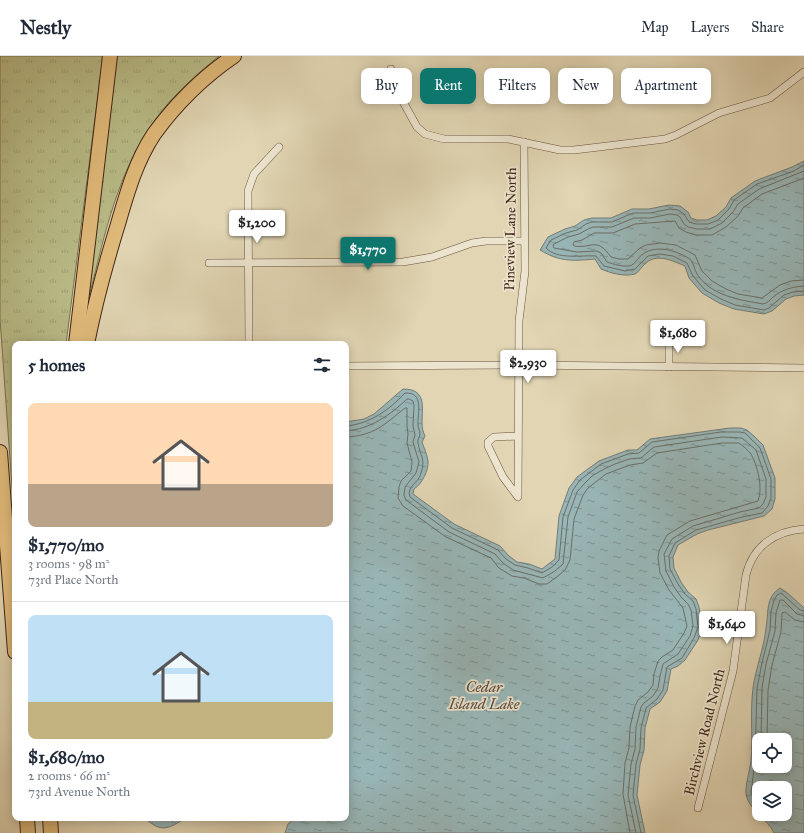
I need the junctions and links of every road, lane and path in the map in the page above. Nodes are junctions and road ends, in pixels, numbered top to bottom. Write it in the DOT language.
graph roads {
  1 [pos="110,56"];
  2 [pos="234,56"];
  3 [pos="804,72"];
  4 [pos="404,104"];
  5 [pos="524,142"];
  6 [pos="279,147"];
  7 [pos="524,241"];
  8 [pos="248,262"];
  9 [pos="209,263"];
  10 [pos="669,340"];
  11 [pos="76,341"];
  12 [pos="88,341"];
  13 [pos="249,341"];
  14 [pos="349,366"];
  15 [pos="519,366"];
  16 [pos="669,367"];
  17 [pos="804,368"];
  18 [pos="518,436"];
  19 [pos="0,452"];
  20 [pos="804,529"];
  21 [pos="12,612"];
  22 [pos="698,808"];
  23 [pos="27,821"];
  24 [pos="50,821"];
  25 [pos="28,833"];
  26 [pos="51,833"];
  1 -- 11 [label="highway"];
  2 -- 12 [label="highway"];
  3 -- 5 [label="street"];
  4 -- 5 [label="street"];
  5 -- 7 [label="street, Pineview Lane North"];
  6 -- 8 [label="street"];
  7 -- 8 [label="street"];
  7 -- 15 [label="street, Pineview Lane North"];
  8 -- 9 [label="street"];
  8 -- 13 [label="street"];
  10 -- 16 [label="street"];
  14 -- 15 [label="street"];
  15 -- 16 [label="street"];
  15 -- 18 [label="street, Pineview Lane North"];
  16 -- 17 [label="street"];
  18 -- 18 [label="street, Pineview Lane North"];
  19 -- 21 [label="highway"];
  20 -- 22 [label="street, Birchview Road North"];
  23 -- 25 [label="highway"];
  24 -- 26 [label="highway"];
}
